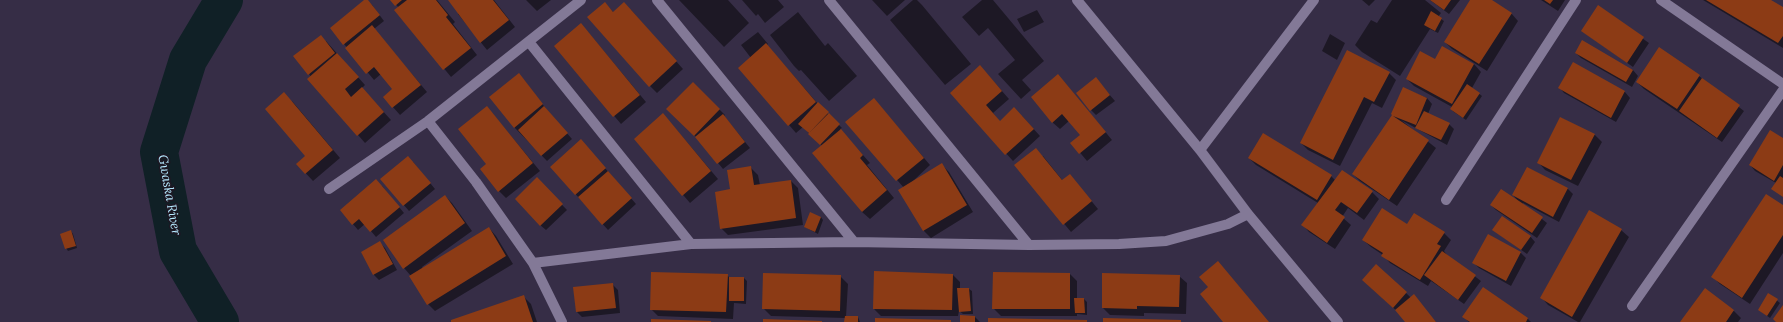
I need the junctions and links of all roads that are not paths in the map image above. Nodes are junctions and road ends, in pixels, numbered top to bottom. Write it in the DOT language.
graph roads {
  1 [pos="581,0"];
  2 [pos="657,0"];
  3 [pos="829,0"];
  4 [pos="1077,0"];
  5 [pos="1314,0"];
  6 [pos="1576,0"];
  7 [pos="1661,0"];
  8 [pos="529,42"];
  9 [pos="1783,84"];
  10 [pos="1783,90"];
  11 [pos="428,121"];
  12 [pos="1200,150"];
  13 [pos="329,189"];
  14 [pos="1446,200"];
  15 [pos="1248,214"];
  16 [pos="854,242"];
  17 [pos="691,244"];
  18 [pos="1029,245"];
  19 [pos="533,263"];
  20 [pos="1632,306"];
  21 [pos="562,322"];
  22 [pos="1338,322"];
  1 -- 8 [label="street"];
  2 -- 16 [label="street"];
  3 -- 18 [label="street"];
  4 -- 12 [label="street"];
  5 -- 12 [label="street"];
  6 -- 14 [label="street"];
  7 -- 9 [label="street"];
  8 -- 11 [label="street"];
  8 -- 17 [label="street"];
  10 -- 20 [label="street"];
  11 -- 13 [label="street"];
  11 -- 19 [label="street"];
  12 -- 15 [label="street"];
  15 -- 18 [label="street"];
  15 -- 22 [label="street"];
  16 -- 17 [label="street"];
  16 -- 18 [label="street"];
  17 -- 19 [label="street"];
  19 -- 21 [label="street"];
}
